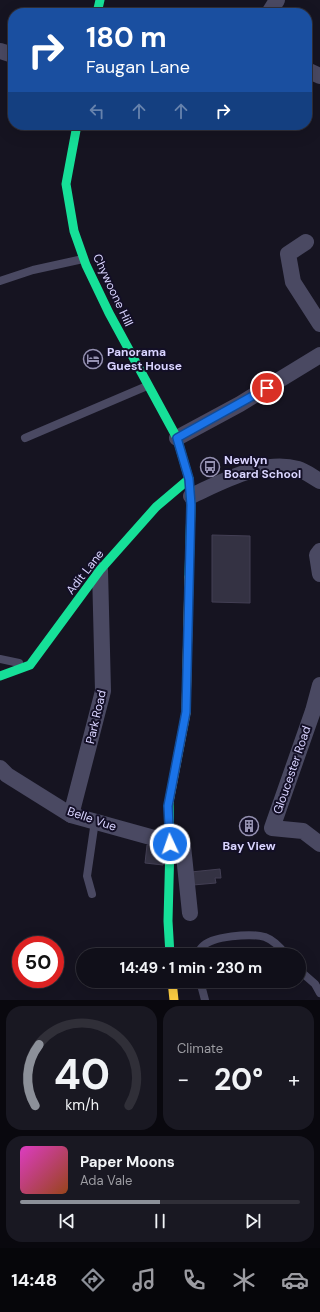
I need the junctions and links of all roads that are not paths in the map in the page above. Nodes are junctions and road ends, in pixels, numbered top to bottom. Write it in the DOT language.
graph roads {
  1 [pos="76,130"];
  2 [pos="306,242"];
  3 [pos="84,259"];
  4 [pos="0,281"];
  5 [pos="320,324"];
  6 [pos="320,355"];
  7 [pos="148,386"];
  8 [pos="25,438"];
  9 [pos="177,438"];
  10 [pos="189,479"];
  11 [pos="320,481"];
  12 [pos="190,496"];
  13 [pos="320,551"];
  14 [pos="100,570"];
  15 [pos="320,574"];
  16 [pos="0,659"];
  17 [pos="30,665"];
  18 [pos="0,676"];
  19 [pos="320,685"];
  20 [pos="317,716"];
  21 [pos="0,768"];
  22 [pos="72,814"];
  23 [pos="95,822"];
  24 [pos="170,844"];
  25 [pos="320,844"];
  26 [pos="92,894"];
  27 [pos="190,913"];
  28 [pos="170,948"];
  29 [pos="201,948"];
  30 [pos="279,948"];
  31 [pos="306,976"];
  32 [pos="174,988"];
  33 [pos="202,988"];
  34 [pos="320,993"];
  35 [pos="176,998"];
  36 [pos="205,1000"];
  1 -- 3 [label="main road, Chywoone Hill"];
  2 -- 5 [label="street"];
  3 -- 4 [label="lane"];
  3 -- 7 [label="main road, Chywoone Hill"];
  6 -- 9 [label="street"];
  7 -- 8 [label="lane"];
  7 -- 9 [label="main road, Chywoone Hill"];
  9 -- 10 [label="main road, Chywoone Hill"];
  10 -- 12 [label="main road, Chywoone Hill"];
  10 -- 14 [label="main road, Adit Lane"];
  11 -- 12 [label="street"];
  12 -- 24 [label="main road, Chywoone Hill"];
  13 -- 15 [label="street"];
  14 -- 17 [label="main road, Adit Lane"];
  14 -- 22 [label="street, Park Road"];
  16 -- 17 [label="lane"];
  17 -- 18 [label="main road"];
  19 -- 20 [label="street, Gloucester Road"];
  20 -- 25 [label="street, Gloucester Road"];
  21 -- 22 [label="street, Belle Vue"];
  22 -- 23 [label="street, Belle Vue"];
  23 -- 24 [label="street, Belle Vue"];
  23 -- 26 [label="lane"];
  24 -- 27 [label="street"];
  24 -- 28 [label="main road, Chywoone Hill"];
  29 -- 30 [label="lane"];
  31 -- 34 [label="lane"];
  32 -- 35 [label="main road"];
  33 -- 36 [label="lane"];
}
